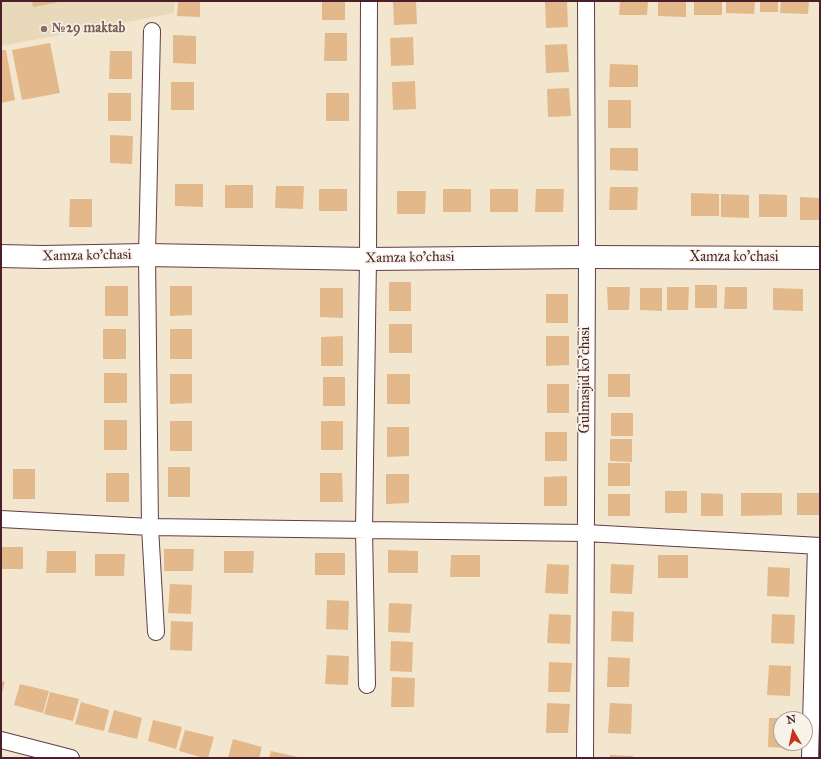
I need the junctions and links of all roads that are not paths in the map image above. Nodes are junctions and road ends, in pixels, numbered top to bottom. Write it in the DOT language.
graph roads {
  1 [pos="369,1"];
  2 [pos="586,1"];
  3 [pos="152,31"];
  4 [pos="1,256"];
  5 [pos="147,256"];
  6 [pos="587,257"];
  7 [pos="820,258"];
  8 [pos="368,259"];
  9 [pos="1,518"];
  10 [pos="150,527"];
  11 [pos="364,530"];
  12 [pos="586,533"];
  13 [pos="818,546"];
  14 [pos="156,632"];
  15 [pos="367,684"];
  16 [pos="1,740"];
  17 [pos="71,758"];
  18 [pos="585,758"];
  19 [pos="810,758"];
  1 -- 8 [label="street"];
  2 -- 6 [label="street, Gulmasjid ko'chasi"];
  3 -- 5 [label="street"];
  4 -- 5 [label="street, Xamza ko'chasi"];
  5 -- 8 [label="street, Xamza ko'chasi"];
  5 -- 10 [label="street"];
  6 -- 7 [label="street, Xamza ko'chasi"];
  6 -- 8 [label="street, Xamza ko'chasi"];
  6 -- 12 [label="street, Gulmasjid ko'chasi"];
  8 -- 11 [label="street"];
  9 -- 10 [label="street"];
  10 -- 11 [label="street"];
  10 -- 14 [label="street"];
  11 -- 12 [label="street"];
  11 -- 15 [label="street"];
  12 -- 13 [label="street"];
  12 -- 18 [label="street, Gulmasjid ko'chasi"];
  13 -- 19 [label="street"];
  16 -- 17 [label="street"];
}
